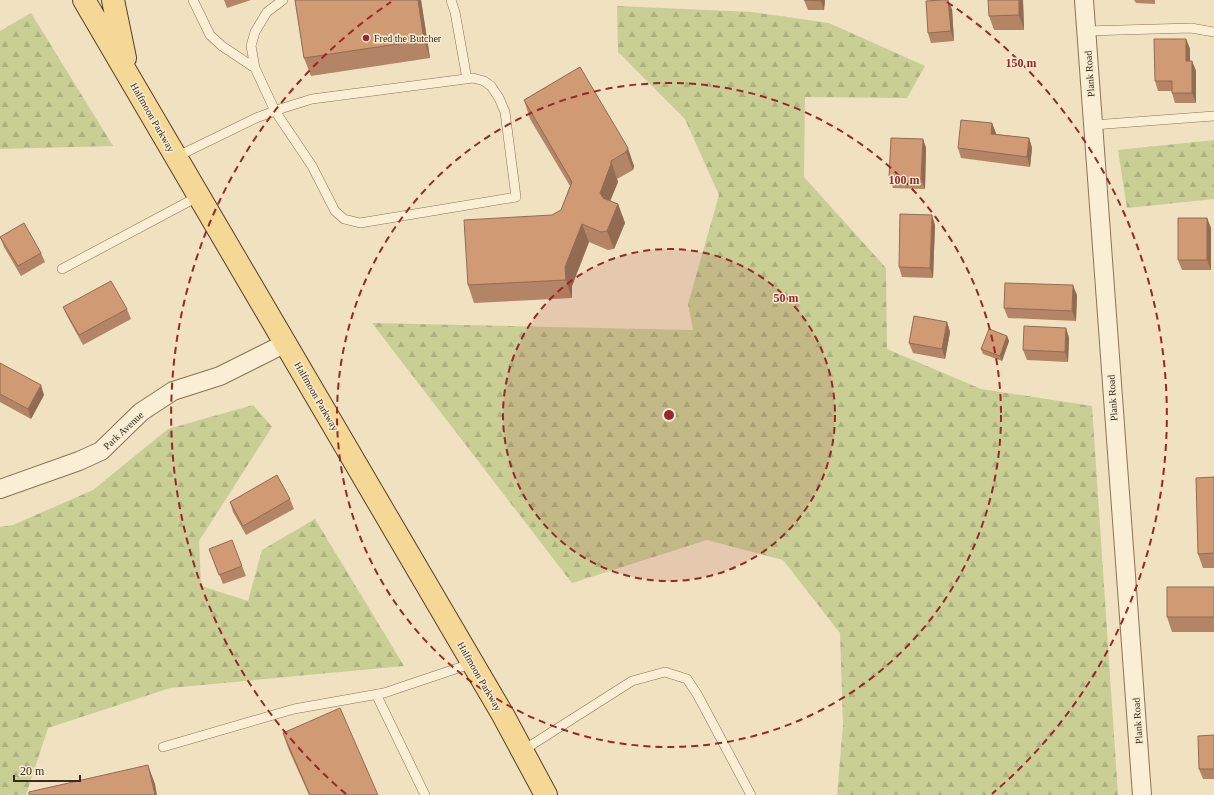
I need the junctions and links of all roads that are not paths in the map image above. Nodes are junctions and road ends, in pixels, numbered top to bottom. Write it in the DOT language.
graph roads {
  1 [pos="84,0"];
  2 [pos="113,0"];
  3 [pos="193,0"];
  4 [pos="283,0"];
  5 [pos="451,0"];
  6 [pos="1084,0"];
  7 [pos="1086,31"];
  8 [pos="1214,32"];
  9 [pos="255,68"];
  10 [pos="129,77"];
  11 [pos="467,79"];
  12 [pos="275,111"];
  13 [pos="1214,116"];
  14 [pos="1092,126"];
  15 [pos="176,157"];
  16 [pos="199,196"];
  17 [pos="62,269"];
  18 [pos="286,343"];
  19 [pos="0,489"];
  20 [pos="473,663"];
  21 [pos="376,694"];
  22 [pos="163,747"];
  23 [pos="522,751"];
  24 [pos="425,795"];
  25 [pos="546,795"];
  26 [pos="752,795"];
  27 [pos="1142,795"];
  1 -- 10 [label="main road, Halfmoon Parkway"];
  2 -- 10 [label="main road"];
  3 -- 9 [label="lane"];
  4 -- 9 [label="lane"];
  5 -- 11 [label="lane"];
  6 -- 7 [label="street, Plank Road"];
  7 -- 8 [label="lane"];
  7 -- 14 [label="street, Plank Road"];
  9 -- 12 [label="lane"];
  10 -- 15 [label="main road, Halfmoon Parkway"];
  11 -- 12 [label="lane"];
  11 -- 12 [label="lane"];
  12 -- 15 [label="lane"];
  13 -- 14 [label="lane"];
  14 -- 27 [label="street, Plank Road"];
  15 -- 16 [label="main road, Halfmoon Parkway"];
  16 -- 17 [label="lane"];
  16 -- 18 [label="main road, Halfmoon Parkway"];
  18 -- 19 [label="street, Park Avenue"];
  18 -- 20 [label="main road, Halfmoon Parkway"];
  20 -- 21 [label="lane"];
  20 -- 23 [label="main road, Halfmoon Parkway"];
  21 -- 22 [label="lane"];
  21 -- 24 [label="lane"];
  23 -- 25 [label="main road, Halfmoon Parkway"];
  23 -- 26 [label="lane"];
}
